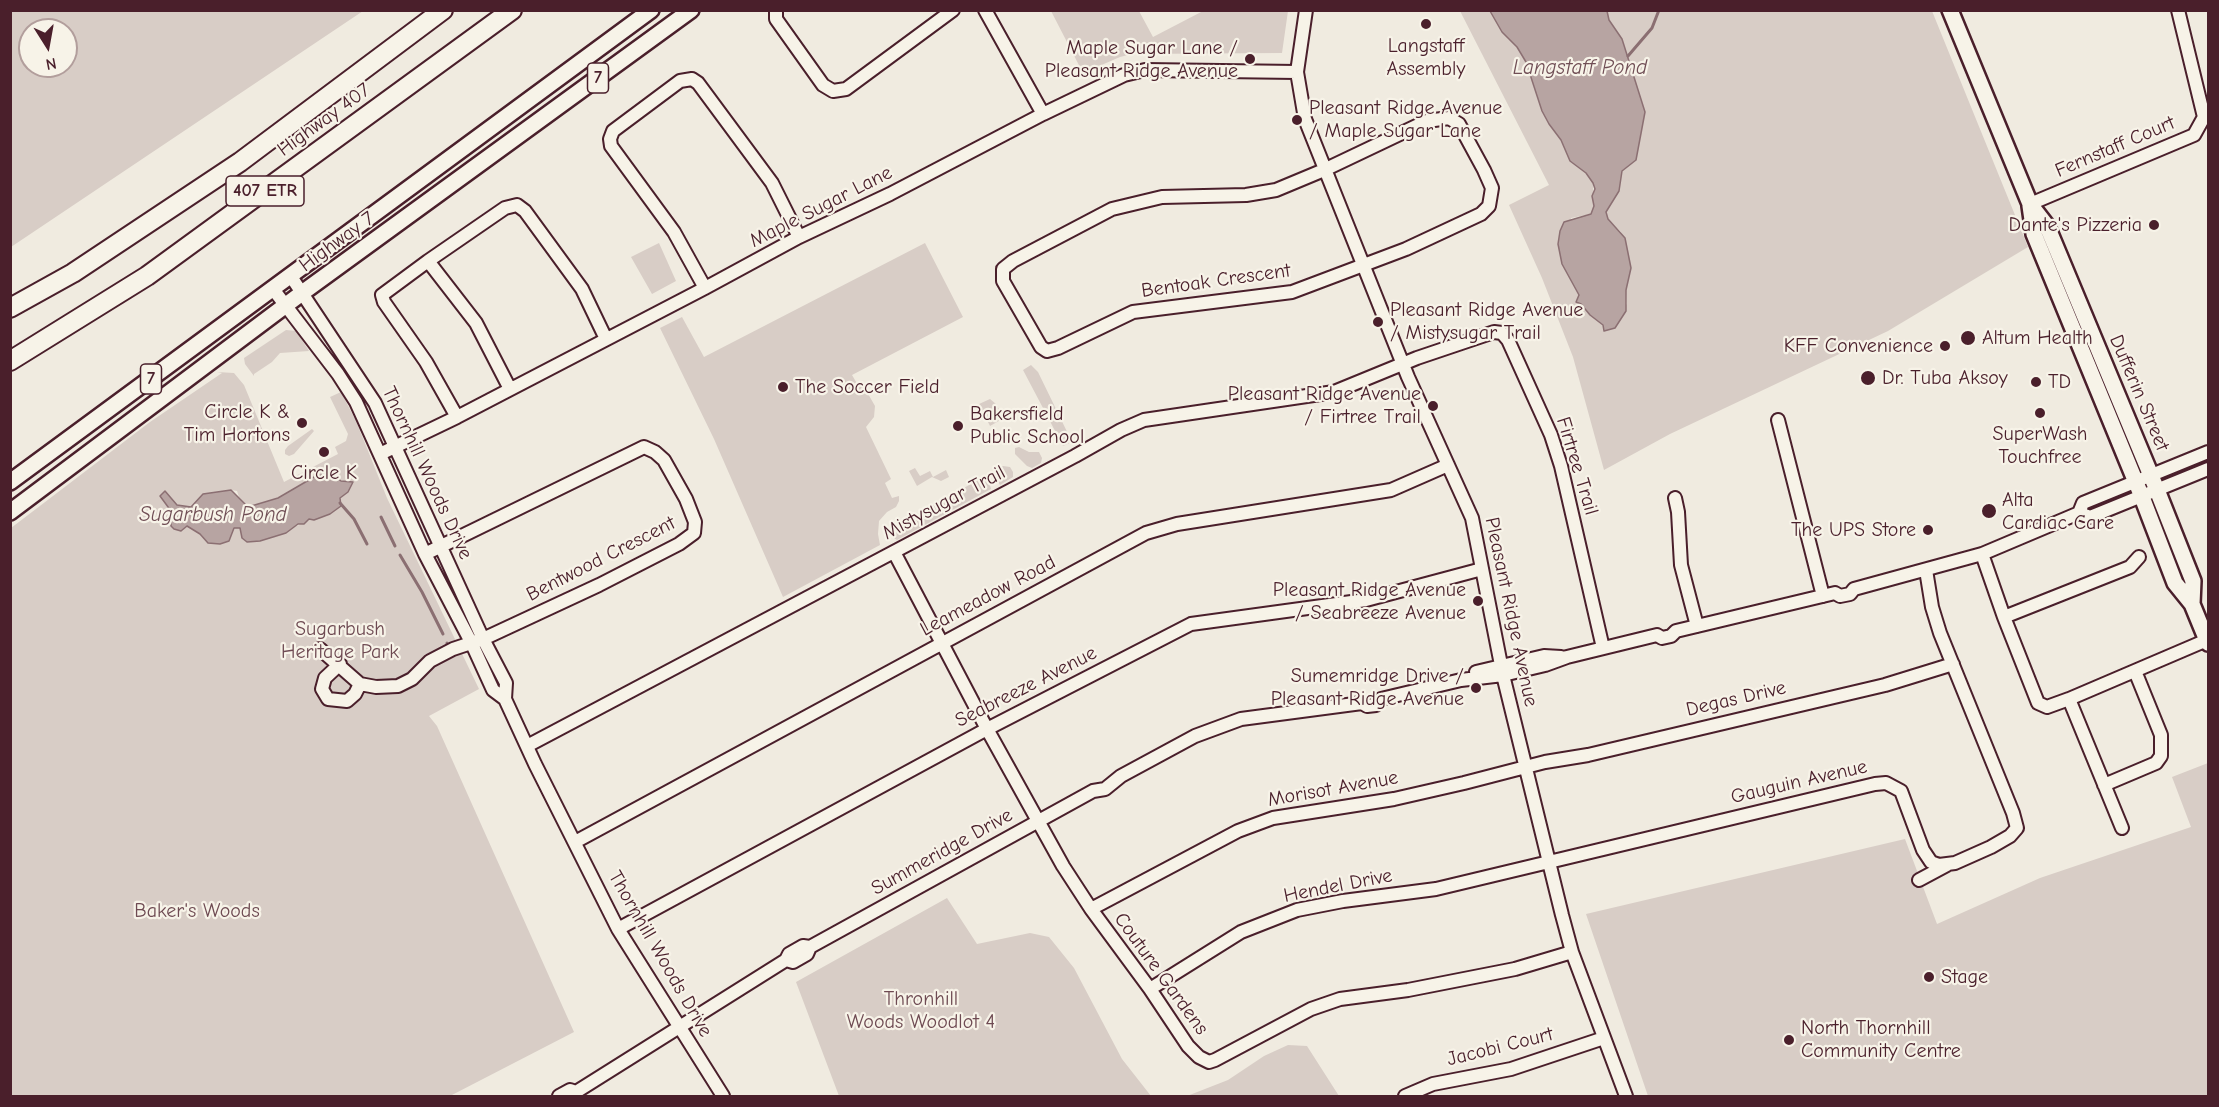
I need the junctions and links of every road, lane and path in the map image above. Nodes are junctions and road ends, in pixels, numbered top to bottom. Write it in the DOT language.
graph roads {
  1 [pos="443,10"];
  2 [pos="512,10"];
  3 [pos="651,10"];
  4 [pos="691,10"];
  5 [pos="776,10"];
  6 [pos="953,10"];
  7 [pos="986,10"];
  8 [pos="1306,10"];
  9 [pos="1950,10"];
  10 [pos="2178,10"];
  11 [pos="1297,72"];
  12 [pos="1043,114"];
  13 [pos="1323,170"];
  14 [pos="2030,204"];
  15 [pos="799,237"];
  16 [pos="428,261"];
  17 [pos="1364,266"];
  18 [pos="290,275"];
  19 [pos="705,288"];
  20 [pos="273,289"];
  21 [pos="302,293"];
  22 [pos="287,304"];
  23 [pos="10,308"];
  24 [pos="606,339"];
  25 [pos="10,361"];
  26 [pos="1403,364"];
  27 [pos="510,389"];
  28 [pos="457,417"];
  29 [pos="1778,420"];
  30 [pos="395,447"];
  31 [pos="2208,452"];
  32 [pos="380,454"];
  33 [pos="1448,465"];
  34 [pos="2208,469"];
  35 [pos="2143,478"];
  36 [pos="10,482"];
  37 [pos="2150,494"];
  38 [pos="1675,498"];
  39 [pos="10,512"];
  40 [pos="2079,513"];
  41 [pos="441,548"];
  42 [pos="894,552"];
  43 [pos="425,554"];
  44 [pos="1982,554"];
  45 [pos="2139,557"];
  46 [pos="1482,569"];
  47 [pos="1926,570"];
  48 [pos="1829,594"];
  49 [pos="2004,618"];
  50 [pos="1697,626"];
  51 [pos="478,642"];
  52 [pos="2208,642"];
  53 [pos="942,643"];
  54 [pos="1603,648"];
  55 [pos="320,649"];
  56 [pos="340,664"];
  57 [pos="1953,664"];
  58 [pos="1502,670"];
  59 [pos="2135,671"];
  60 [pos="360,684"];
  61 [pos="2069,699"];
  62 [pos="987,729"];
  63 [pos="527,746"];
  64 [pos="1527,767"];
  65 [pos="2104,785"];
  66 [pos="1039,822"];
  67 [pos="2122,828"];
  68 [pos="575,842"];
  69 [pos="1549,861"];
  70 [pos="1948,865"];
  71 [pos="1919,880"];
  72 [pos="1091,909"];
  73 [pos="618,929"];
  74 [pos="1572,952"];
  75 [pos="1150,989"];
  76 [pos="679,1026"];
  77 [pos="1604,1038"];
  78 [pos="576,1094"];
  79 [pos="559,1096"];
  80 [pos="723,1096"];
  81 [pos="1405,1096"];
  82 [pos="1626,1096"];
  1 -- 23 [label="highway, Highway 407 / 407 ETR"];
  2 -- 25 [label="highway, Highway 407 / 407 ETR"];
  3 -- 18 [label="main road, Highway 7 / 7"];
  4 -- 21 [label="main road, Highway 7 / 7"];
  5 -- 6 [label="street"];
  7 -- 12 [label="street"];
  8 -- 11 [label="street, Pleasant Ridge Avenue"];
  9 -- 14 [label="main road, Dufferin Street"];
  10 -- 14 [label="street, Fernstaff Court"];
  11 -- 12 [label="street, Maple Sugar Lane"];
  11 -- 13 [label="street, Pleasant Ridge Avenue"];
  12 -- 15 [label="street, Maple Sugar Lane"];
  13 -- 17 [label="street, Pleasant Ridge Avenue"];
  13 -- 17 [label="street"];
  13 -- 17 [label="street, Bentoak Crescent"];
  14 -- 35 [label="main road, Dufferin Street"];
  15 -- 19 [label="street, Maple Sugar Lane"];
  15 -- 19 [label="street"];
  16 -- 24 [label="street"];
  16 -- 27 [label="street"];
  16 -- 28 [label="street"];
  17 -- 26 [label="street, Pleasant Ridge Avenue"];
  18 -- 20 [label="main road, Highway 7 / 7"];
  18 -- 21 [label="street, Thornhill Woods Drive"];
  19 -- 24 [label="street, Maple Sugar Lane"];
  20 -- 22 [label="street, Thornhill Woods Drive"];
  20 -- 36 [label="main road, Highway 7 / 7"];
  21 -- 22 [label="main road, Highway 7 / 7"];
  21 -- 30 [label="street, Thornhill Woods Drive"];
  22 -- 32 [label="street, Thornhill Woods Drive"];
  22 -- 39 [label="main road, Highway 7 / 7"];
  24 -- 27 [label="street, Maple Sugar Lane"];
  26 -- 33 [label="street, Pleasant Ridge Avenue"];
  26 -- 42 [label="street, Mistysugar Trail"];
  26 -- 54 [label="street, Firtree Trail"];
  27 -- 28 [label="street, Maple Sugar Lane"];
  28 -- 30 [label="street, Maple Sugar Lane"];
  29 -- 48 [label="street"];
  30 -- 32 [label="street, Maple Sugar Lane"];
  30 -- 41 [label="street, Thornhill Woods Drive"];
  31 -- 35 [label="street, Summeridge Drive"];
  32 -- 43 [label="street, Thornhill Woods Drive"];
  33 -- 46 [label="street, Pleasant Ridge Avenue"];
  33 -- 53 [label="street, Leameadow Road"];
  34 -- 37 [label="street, Summeridge Drive"];
  35 -- 37 [label="main road, Dufferin Street"];
  35 -- 40 [label="street, Summeridge Drive"];
  37 -- 40 [label="street, Summeridge Drive"];
  37 -- 52 [label="main road, Dufferin Street"];
  38 -- 50 [label="street"];
  40 -- 44 [label="street, Summeridge Drive"];
  41 -- 43 [label="street, Bentwood Crescent"];
  41 -- 51 [label="street, Thornhill Woods Drive"];
  41 -- 51 [label="street, Bentwood Crescent"];
  42 -- 53 [label="street, Couture Gardens"];
  42 -- 63 [label="street, Mistysugar Trail"];
  43 -- 51 [label="street, Thornhill Woods Drive"];
  44 -- 47 [label="street, Summeridge Drive"];
  44 -- 49 [label="street"];
  45 -- 49 [label="street"];
  46 -- 58 [label="street, Pleasant Ridge Avenue"];
  46 -- 62 [label="street, Seabreeze Avenue"];
  47 -- 48 [label="street, Summeridge Drive"];
  47 -- 57 [label="street"];
  48 -- 50 [label="street, Summeridge Drive"];
  49 -- 61 [label="street"];
  50 -- 54 [label="street, Summeridge Drive"];
  51 -- 60 [label="street"];
  51 -- 63 [label="street, Thornhill Woods Drive"];
  52 -- 59 [label="street"];
  53 -- 62 [label="street, Couture Gardens"];
  53 -- 68 [label="street, Leameadow Road"];
  54 -- 58 [label="street, Summeridge Drive"];
  55 -- 56 [label="street"];
  56 -- 60 [label="street"];
  56 -- 60 [label="street"];
  57 -- 64 [label="street, Degas Drive"];
  57 -- 70 [label="street"];
  58 -- 64 [label="street, Pleasant Ridge Avenue"];
  58 -- 66 [label="street, Summeridge Drive"];
  59 -- 61 [label="street"];
  59 -- 65 [label="street"];
  61 -- 65 [label="street"];
  62 -- 66 [label="street, Couture Gardens"];
  62 -- 73 [label="street, Seabreeze Avenue"];
  63 -- 68 [label="street, Thornhill Woods Drive"];
  64 -- 69 [label="street, Pleasant Ridge Avenue"];
  64 -- 72 [label="street, Morisot Avenue"];
  65 -- 67 [label="street"];
  66 -- 72 [label="street, Couture Gardens"];
  66 -- 76 [label="street, Summeridge Drive"];
  68 -- 73 [label="street, Thornhill Woods Drive"];
  69 -- 70 [label="street, Gauguin Avenue"];
  69 -- 74 [label="street, Pleasant Ridge Avenue"];
  69 -- 75 [label="street, Hendel Drive"];
  70 -- 71 [label="street"];
  72 -- 75 [label="street, Couture Gardens"];
  73 -- 76 [label="street, Thornhill Woods Drive"];
  74 -- 75 [label="street, Couture Gardens"];
  74 -- 77 [label="street, Pleasant Ridge Avenue"];
  76 -- 78 [label="street, Summeridge Drive"];
  76 -- 80 [label="street, Thornhill Woods Drive"];
  77 -- 81 [label="street, Jacobi Court"];
  77 -- 82 [label="street, Pleasant Ridge Avenue"];
  78 -- 79 [label="street, Summeridge Drive"];
}
